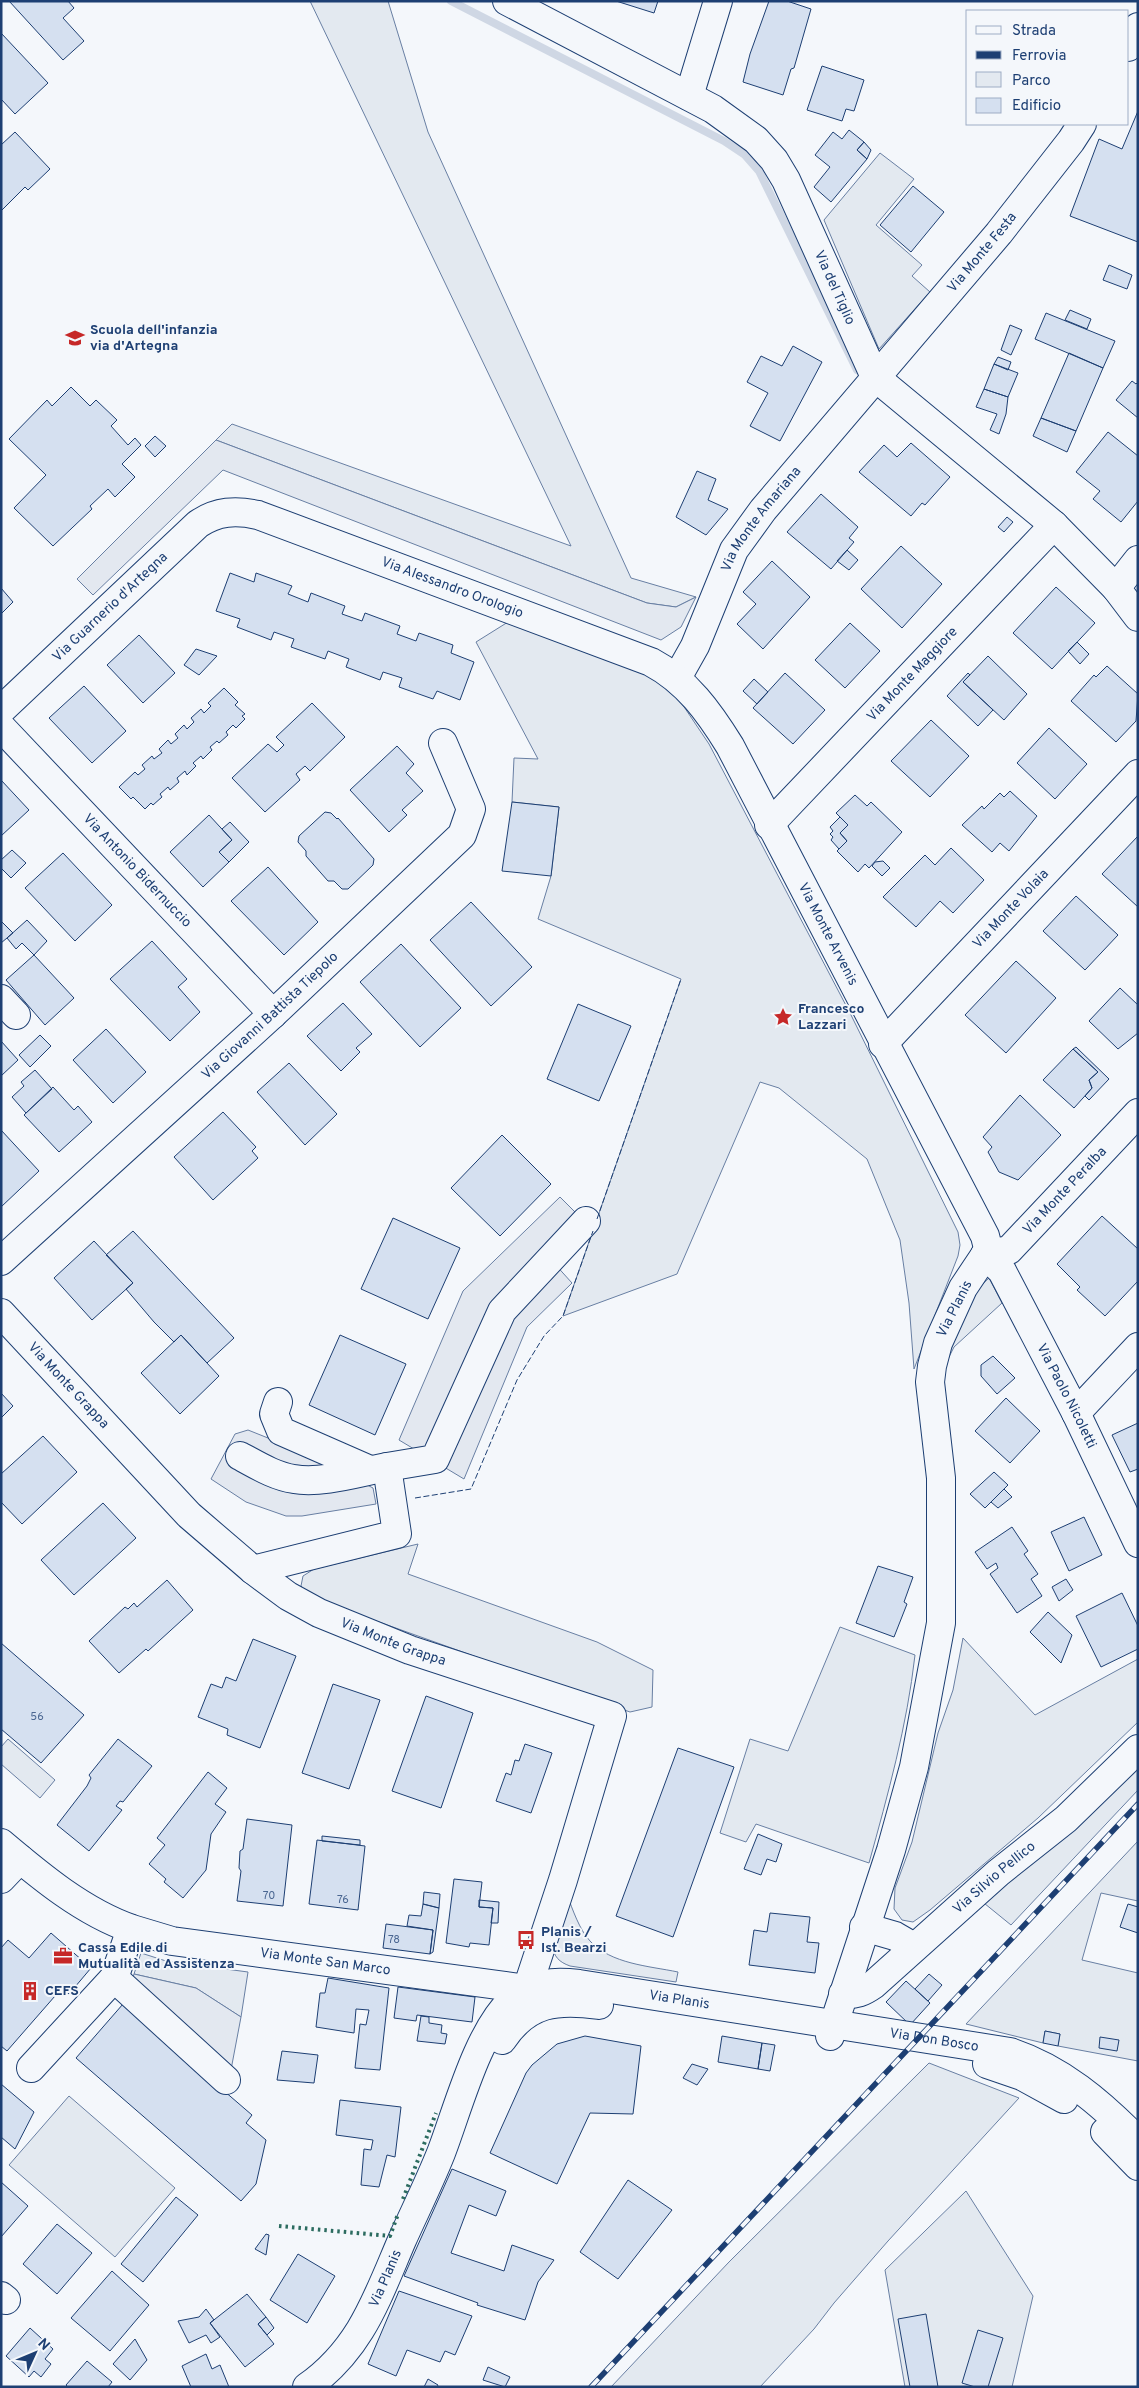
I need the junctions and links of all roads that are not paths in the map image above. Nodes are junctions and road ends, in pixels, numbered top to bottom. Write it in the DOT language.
graph roads {
  1 [pos="507,1"];
  2 [pos="718,1"];
  3 [pos="1138,27"];
  4 [pos="1129,45"];
  5 [pos="689,96"];
  6 [pos="1081,125"];
  7 [pos="875,377"];
  8 [pos="224,512"];
  9 [pos="1054,525"];
  10 [pos="1138,560"];
  11 [pos="1116,588"];
  12 [pos="1138,617"];
  13 [pos="677,678"];
  14 [pos="1,710"];
  15 [pos="1,727"];
  16 [pos="443,743"];
  17 [pos="1138,774"];
  18 [pos="769,825"];
  19 [pos="273,1014"];
  20 [pos="883,1044"];
  21 [pos="1138,1113"];
  22 [pos="586,1221"];
  23 [pos="986,1255"];
  24 [pos="1,1261"];
  25 [pos="1,1313"];
  26 [pos="1138,1348"];
  27 [pos="278,1402"];
  28 [pos="1076,1413"];
  29 [pos="240,1456"];
  30 [pos="378,1468"];
  31 [pos="1138,1543"];
  32 [pos="252,1570"];
  33 [pos="1138,1749"];
  34 [pos="10,1851"];
  35 [pos="1,1879"];
  36 [pos="864,1927"];
  37 [pos="130,1928"];
  38 [pos="914,1947"];
  39 [pos="114,1978"];
  40 [pos="844,1994"];
  41 [pos="531,1999"];
  42 [pos="832,2030"];
  43 [pos="31,2068"];
  44 [pos="226,2080"];
  45 [pos="1138,2141"];
  46 [pos="1138,2166"];
  47 [pos="307,2387"];
  1 -- 5 [label="street, Via del Tiglio"];
  2 -- 5 [label="street"];
  3 -- 4 [label="street"];
  5 -- 7 [label="street, Via del Tiglio"];
  6 -- 7 [label="street, Via Monte Festa"];
  7 -- 9 [label="street, Via del Tiglio"];
  7 -- 13 [label="street, Via Monte Amariana"];
  8 -- 13 [label="street, Via Alessandro Orologio"];
  8 -- 14 [label="street, Via Guarnerio d'Artegna"];
  9 -- 11 [label="street, Via del Tiglio"];
  9 -- 18 [label="street, Via Monte Maggiore"];
  10 -- 11 [label="street"];
  11 -- 12 [label="street, Via del Tiglio"];
  13 -- 18 [label="street, Via Monte Arvenis"];
  15 -- 19 [label="street, Via Antonio Bidernuccio"];
  16 -- 19 [label="street, Via Giovanni Battista Tiepolo"];
  17 -- 20 [label="street, Via Monte Volaia"];
  18 -- 20 [label="street, Via Monte Arvenis"];
  19 -- 24 [label="street, Via Giovanni Battista Tiepolo"];
  20 -- 23 [label="street, Via Monte Arvenis"];
  21 -- 23 [label="street, Via Monte Peralba"];
  22 -- 30 [label="street"];
  23 -- 28 [label="street, Via Paolo Nicoletti"];
  23 -- 36 [label="street, Via Planis"];
  25 -- 32 [label="street, Via Monte Grappa"];
  26 -- 28 [label="street"];
  27 -- 30 [label="street"];
  28 -- 31 [label="street, Via Paolo Nicoletti"];
  29 -- 30 [label="street"];
  30 -- 32 [label="street"];
  32 -- 41 [label="street, Via Monte Grappa"];
  33 -- 38 [label="street, Via Silvio Pellico"];
  34 -- 35 [label="street"];
  34 -- 37 [label="street, Via Monte San Marco"];
  36 -- 38 [label="street"];
  36 -- 40 [label="street, Via Planis"];
  37 -- 39 [label="street"];
  37 -- 41 [label="street, Via Monte San Marco"];
  38 -- 40 [label="street, Via Silvio Pellico"];
  39 -- 43 [label="street"];
  39 -- 44 [label="street"];
  40 -- 42 [label="street, Via Planis"];
  41 -- 42 [label="street, Via Planis"];
  41 -- 47 [label="street, Via Planis"];
  42 -- 45 [label="street, Via Don Bosco"];
  42 -- 46 [label="street, Via Don Bosco"];
}
